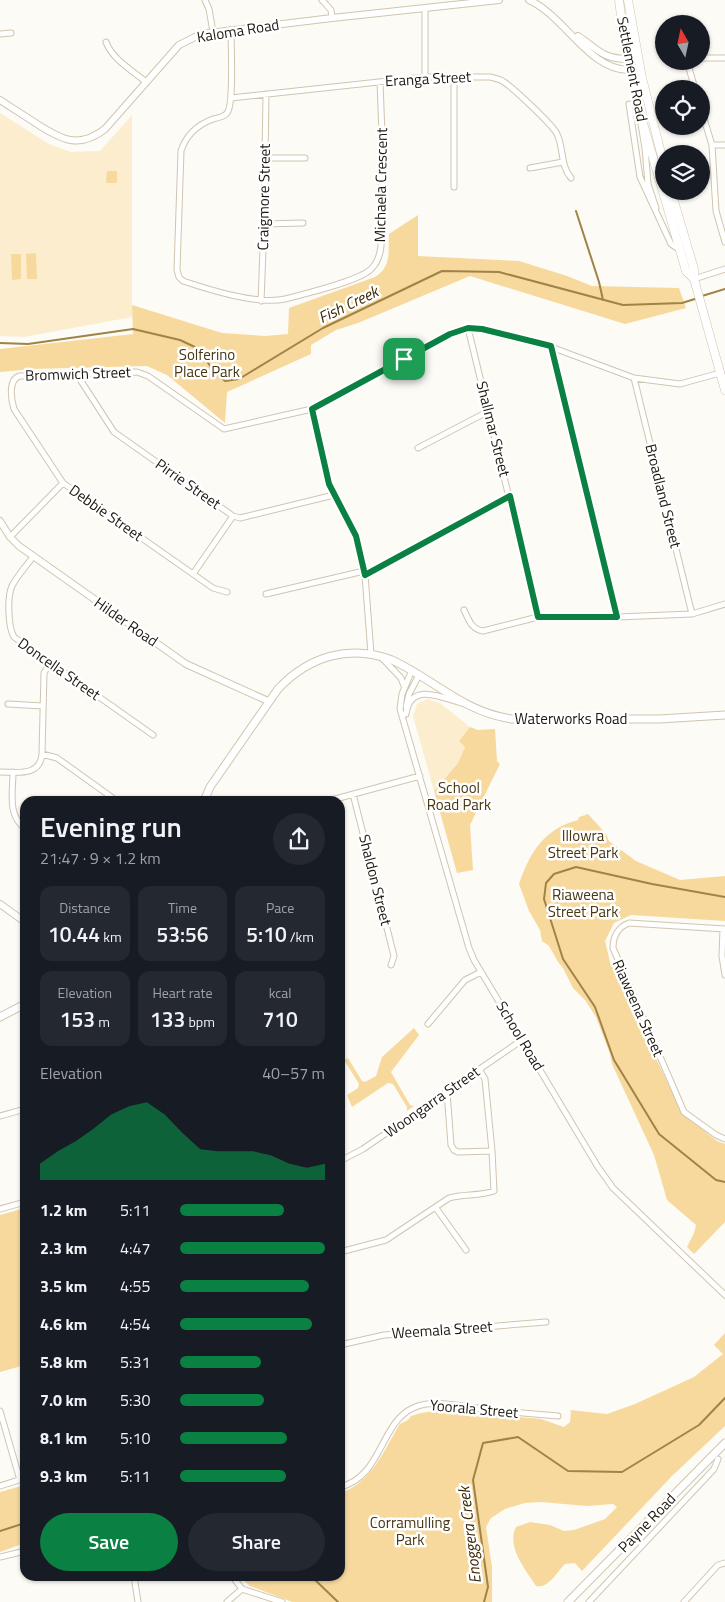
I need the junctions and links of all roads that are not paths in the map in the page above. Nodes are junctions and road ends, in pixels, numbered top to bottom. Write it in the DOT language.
graph roads {
  1 [pos="205,0"];
  2 [pos="322,0"];
  3 [pos="498,0"];
  4 [pos="529,0"];
  5 [pos="619,0"];
  6 [pos="628,0"];
  7 [pos="425,9"];
  8 [pos="332,18"];
  9 [pos="231,31"];
  10 [pos="568,31"];
  11 [pos="214,32"];
  12 [pos="12,33"];
  13 [pos="0,34"];
  14 [pos="106,42"];
  15 [pos="710,58"];
  16 [pos="725,58"];
  17 [pos="628,59"];
  18 [pos="639,62"];
  19 [pos="630,70"];
  20 [pos="425,77"];
  21 [pos="454,77"];
  22 [pos="146,82"];
  23 [pos="380,82"];
  24 [pos="266,94"];
  25 [pos="231,98"];
  26 [pos="0,100"];
  27 [pos="629,104"];
  28 [pos="640,113"];
  29 [pos="709,135"];
  30 [pos="659,145"];
  31 [pos="712,145"];
  32 [pos="725,145"];
  33 [pos="265,158"];
  34 [pos="305,158"];
  35 [pos="563,162"];
  36 [pos="530,168"];
  37 [pos="571,178"];
  38 [pos="454,187"];
  39 [pos="672,200"];
  40 [pos="674,200"];
  41 [pos="657,214"];
  42 [pos="302,223"];
  43 [pos="264,224"];
  44 [pos="725,242"];
  45 [pos="680,250"];
  46 [pos="725,270"];
  47 [pos="694,279"];
  48 [pos="261,301"];
  49 [pos="468,328"];
  50 [pos="551,346"];
  51 [pos="81,373"];
  52 [pos="720,373"];
  53 [pos="16,377"];
  54 [pos="634,378"];
  55 [pos="725,390"];
  56 [pos="312,409"];
  57 [pos="488,411"];
  58 [pos="418,448"];
  59 [pos="63,483"];
  60 [pos="334,495"];
  61 [pos="510,496"];
  62 [pos="233,516"];
  63 [pos="0,521"];
  64 [pos="10,537"];
  65 [pos="33,556"];
  66 [pos="364,573"];
  67 [pos="193,574"];
  68 [pos="227,592"];
  69 [pos="266,594"];
  70 [pos="725,604"];
  71 [pos="464,610"];
  72 [pos="692,614"];
  73 [pos="538,617"];
  74 [pos="617,617"];
  75 [pos="371,654"];
  76 [pos="380,656"];
  77 [pos="50,663"];
  78 [pos="412,670"];
  79 [pos="419,675"];
  80 [pos="404,687"];
  81 [pos="268,702"];
  82 [pos="8,704"];
  83 [pos="466,705"];
  84 [pos="43,706"];
  85 [pos="406,714"];
  86 [pos="725,715"];
  87 [pos="406,725"];
  88 [pos="153,735"];
  89 [pos="42,754"];
  90 [pos="0,772"];
  91 [pos="13,772"];
  92 [pos="420,776"];
  93 [pos="353,794"];
  94 [pos="110,796"];
  95 [pos="206,796"];
  96 [pos="345,796"];
  97 [pos="20,824"];
  98 [pos="0,904"];
  99 [pos="20,918"];
  100 [pos="724,929"];
  101 [pos="391,965"];
  102 [pos="481,972"];
  103 [pos="725,974"];
  104 [pos="20,1007"];
  105 [pos="0,1017"];
  106 [pos="428,1024"];
  107 [pos="522,1040"];
  108 [pos="479,1069"];
  109 [pos="447,1092"];
  110 [pos="20,1110"];
  111 [pos="0,1116"];
  112 [pos="725,1140"];
  113 [pos="492,1151"];
  114 [pos="345,1158"];
  115 [pos="20,1203"];
  116 [pos="436,1208"];
  117 [pos="0,1209"];
  118 [pos="466,1250"];
  119 [pos="345,1251"];
  120 [pos="725,1295"];
  121 [pos="546,1322"];
  122 [pos="345,1344"];
  123 [pos="0,1411"];
  124 [pos="558,1416"];
  125 [pos="725,1443"];
  126 [pos="716,1457"];
  127 [pos="725,1462"];
  128 [pos="20,1473"];
  129 [pos="20,1480"];
  130 [pos="0,1486"];
  131 [pos="345,1486"];
  132 [pos="20,1551"];
  133 [pos="0,1557"];
  134 [pos="725,1563"];
  135 [pos="135,1581"];
  136 [pos="236,1581"];
  137 [pos="242,1589"];
  138 [pos="138,1602"];
  139 [pos="227,1602"];
  140 [pos="282,1602"];
  141 [pos="568,1602"];
  142 [pos="589,1602"];
  143 [pos="684,1602"];
  1 -- 11 [label="street"];
  2 -- 8 [label="street"];
  3 -- 7 [label="street, Kaloma Road"];
  4 -- 10 [label="street"];
  5 -- 17 [label="main road, Settlement Road"];
  6 -- 18 [label="main road, Settlement Road"];
  7 -- 8 [label="street, Kaloma Road"];
  7 -- 20 [label="street"];
  8 -- 9 [label="street, Kaloma Road"];
  9 -- 11 [label="street, Kaloma Road"];
  9 -- 25 [label="street"];
  10 -- 17 [label="street"];
  10 -- 19 [label="street"];
  11 -- 22 [label="street, Kaloma Road"];
  12 -- 13 [label="street"];
  14 -- 22 [label="street"];
  15 -- 16 [label="street"];
  17 -- 18 [label="main road"];
  17 -- 19 [label="main road, Settlement Road"];
  18 -- 19 [label="main road"];
  18 -- 30 [label="main road, Settlement Road"];
  19 -- 28 [label="main road, Settlement Road"];
  20 -- 21 [label="street, Eranga Street"];
  20 -- 23 [label="street, Eranga Street"];
  21 -- 35 [label="street, Eranga Street"];
  21 -- 38 [label="street"];
  22 -- 26 [label="street, Kaloma Road"];
  23 -- 24 [label="street, Eranga Street"];
  23 -- 48 [label="street, Michaela Crescent"];
  24 -- 25 [label="street, Eranga Street"];
  24 -- 33 [label="street, Craigmore Street"];
  25 -- 48 [label="street, Michaela Crescent"];
  27 -- 41 [label="street"];
  28 -- 41 [label="street"];
  28 -- 45 [label="main road, Settlement Road"];
  29 -- 31 [label="street"];
  31 -- 32 [label="street"];
  31 -- 44 [label="street"];
  33 -- 34 [label="street"];
  33 -- 43 [label="street, Craigmore Street"];
  35 -- 36 [label="street"];
  35 -- 37 [label="street, Eranga Street"];
  39 -- 45 [label="main road"];
  40 -- 47 [label="main road, Settlement Road"];
  41 -- 45 [label="street"];
  42 -- 43 [label="street"];
  43 -- 48 [label="street, Craigmore Street"];
  45 -- 47 [label="main road, Settlement Road"];
  46 -- 47 [label="street"];
  47 -- 52 [label="main road, Settlement Road"];
  49 -- 50 [label="street, Bromwich Street"];
  49 -- 56 [label="street, Bromwich Street"];
  49 -- 57 [label="street, Shallmar Street"];
  50 -- 54 [label="street, Bromwich Street"];
  50 -- 74 [label="street"];
  51 -- 53 [label="street, Bromwich Street"];
  51 -- 56 [label="street, Bromwich Street"];
  51 -- 62 [label="street, Pirrie Street"];
  52 -- 54 [label="street, Bromwich Street"];
  52 -- 55 [label="main road, Settlement Road"];
  53 -- 59 [label="street, Debbie Street"];
  54 -- 72 [label="street, Broadland Street"];
  56 -- 60 [label="street"];
  57 -- 58 [label="street"];
  57 -- 61 [label="street, Shallmar Street"];
  59 -- 64 [label="street"];
  59 -- 67 [label="street, Debbie Street"];
  60 -- 62 [label="street, Pirrie Street"];
  60 -- 66 [label="street"];
  61 -- 66 [label="street"];
  61 -- 73 [label="street, Shallmar Street"];
  62 -- 67 [label="street"];
  63 -- 64 [label="street, Hilder Road"];
  64 -- 65 [label="street, Hilder Road"];
  65 -- 77 [label="street, Doncella Street"];
  65 -- 81 [label="street, Hilder Road"];
  66 -- 69 [label="street"];
  66 -- 75 [label="street"];
  67 -- 68 [label="street, Debbie Street"];
  70 -- 72 [label="street"];
  71 -- 73 [label="street"];
  72 -- 74 [label="street"];
  73 -- 74 [label="street"];
  75 -- 76 [label="main road, Waterworks Road"];
  75 -- 81 [label="main road, Waterworks Road"];
  76 -- 78 [label="main road, Waterworks Road"];
  76 -- 80 [label="street"];
  77 -- 84 [label="street"];
  77 -- 88 [label="street, Doncella Street"];
  78 -- 79 [label="main road, Waterworks Road"];
  78 -- 80 [label="street, School Road"];
  79 -- 83 [label="main road, Waterworks Road"];
  79 -- 85 [label="street, School Road"];
  80 -- 87 [label="street, School Road"];
  81 -- 95 [label="main road, Waterworks Road"];
  82 -- 84 [label="street"];
  83 -- 85 [label="street"];
  83 -- 86 [label="main road, Waterworks Road"];
  84 -- 89 [label="street"];
  85 -- 87 [label="street, School Road"];
  87 -- 92 [label="street, School Road"];
  89 -- 91 [label="street"];
  89 -- 94 [label="street"];
  90 -- 91 [label="street"];
  91 -- 97 [label="street"];
  92 -- 93 [label="street"];
  92 -- 102 [label="street, School Road"];
  93 -- 96 [label="street"];
  93 -- 101 [label="street, Shaldon Street"];
  98 -- 99 [label="street"];
  100 -- 103 [label="street"];
  100 -- 112 [label="street, Riaweena Street"];
  102 -- 106 [label="street"];
  102 -- 107 [label="street, School Road"];
  104 -- 105 [label="main road"];
  107 -- 108 [label="street, Woongarra Street"];
  107 -- 120 [label="street, School Road"];
  108 -- 109 [label="street, Woongarra Street"];
  108 -- 113 [label="street"];
  109 -- 113 [label="street"];
  109 -- 114 [label="street, Woongarra Street"];
  110 -- 111 [label="street"];
  113 -- 116 [label="street"];
  115 -- 117 [label="street"];
  116 -- 118 [label="street"];
  116 -- 119 [label="street"];
  121 -- 122 [label="street, Weemala Street"];
  123 -- 128 [label="street"];
  124 -- 131 [label="street, Yoorala Street"];
  125 -- 126 [label="main road, Payne Road"];
  126 -- 127 [label="street"];
  126 -- 141 [label="main road, Payne Road"];
  126 -- 142 [label="street, Payne Road"];
  129 -- 130 [label="street"];
  132 -- 133 [label="street"];
  134 -- 143 [label="street"];
  135 -- 138 [label="street"];
  136 -- 137 [label="street"];
  137 -- 139 [label="street"];
  137 -- 140 [label="street"];
}
